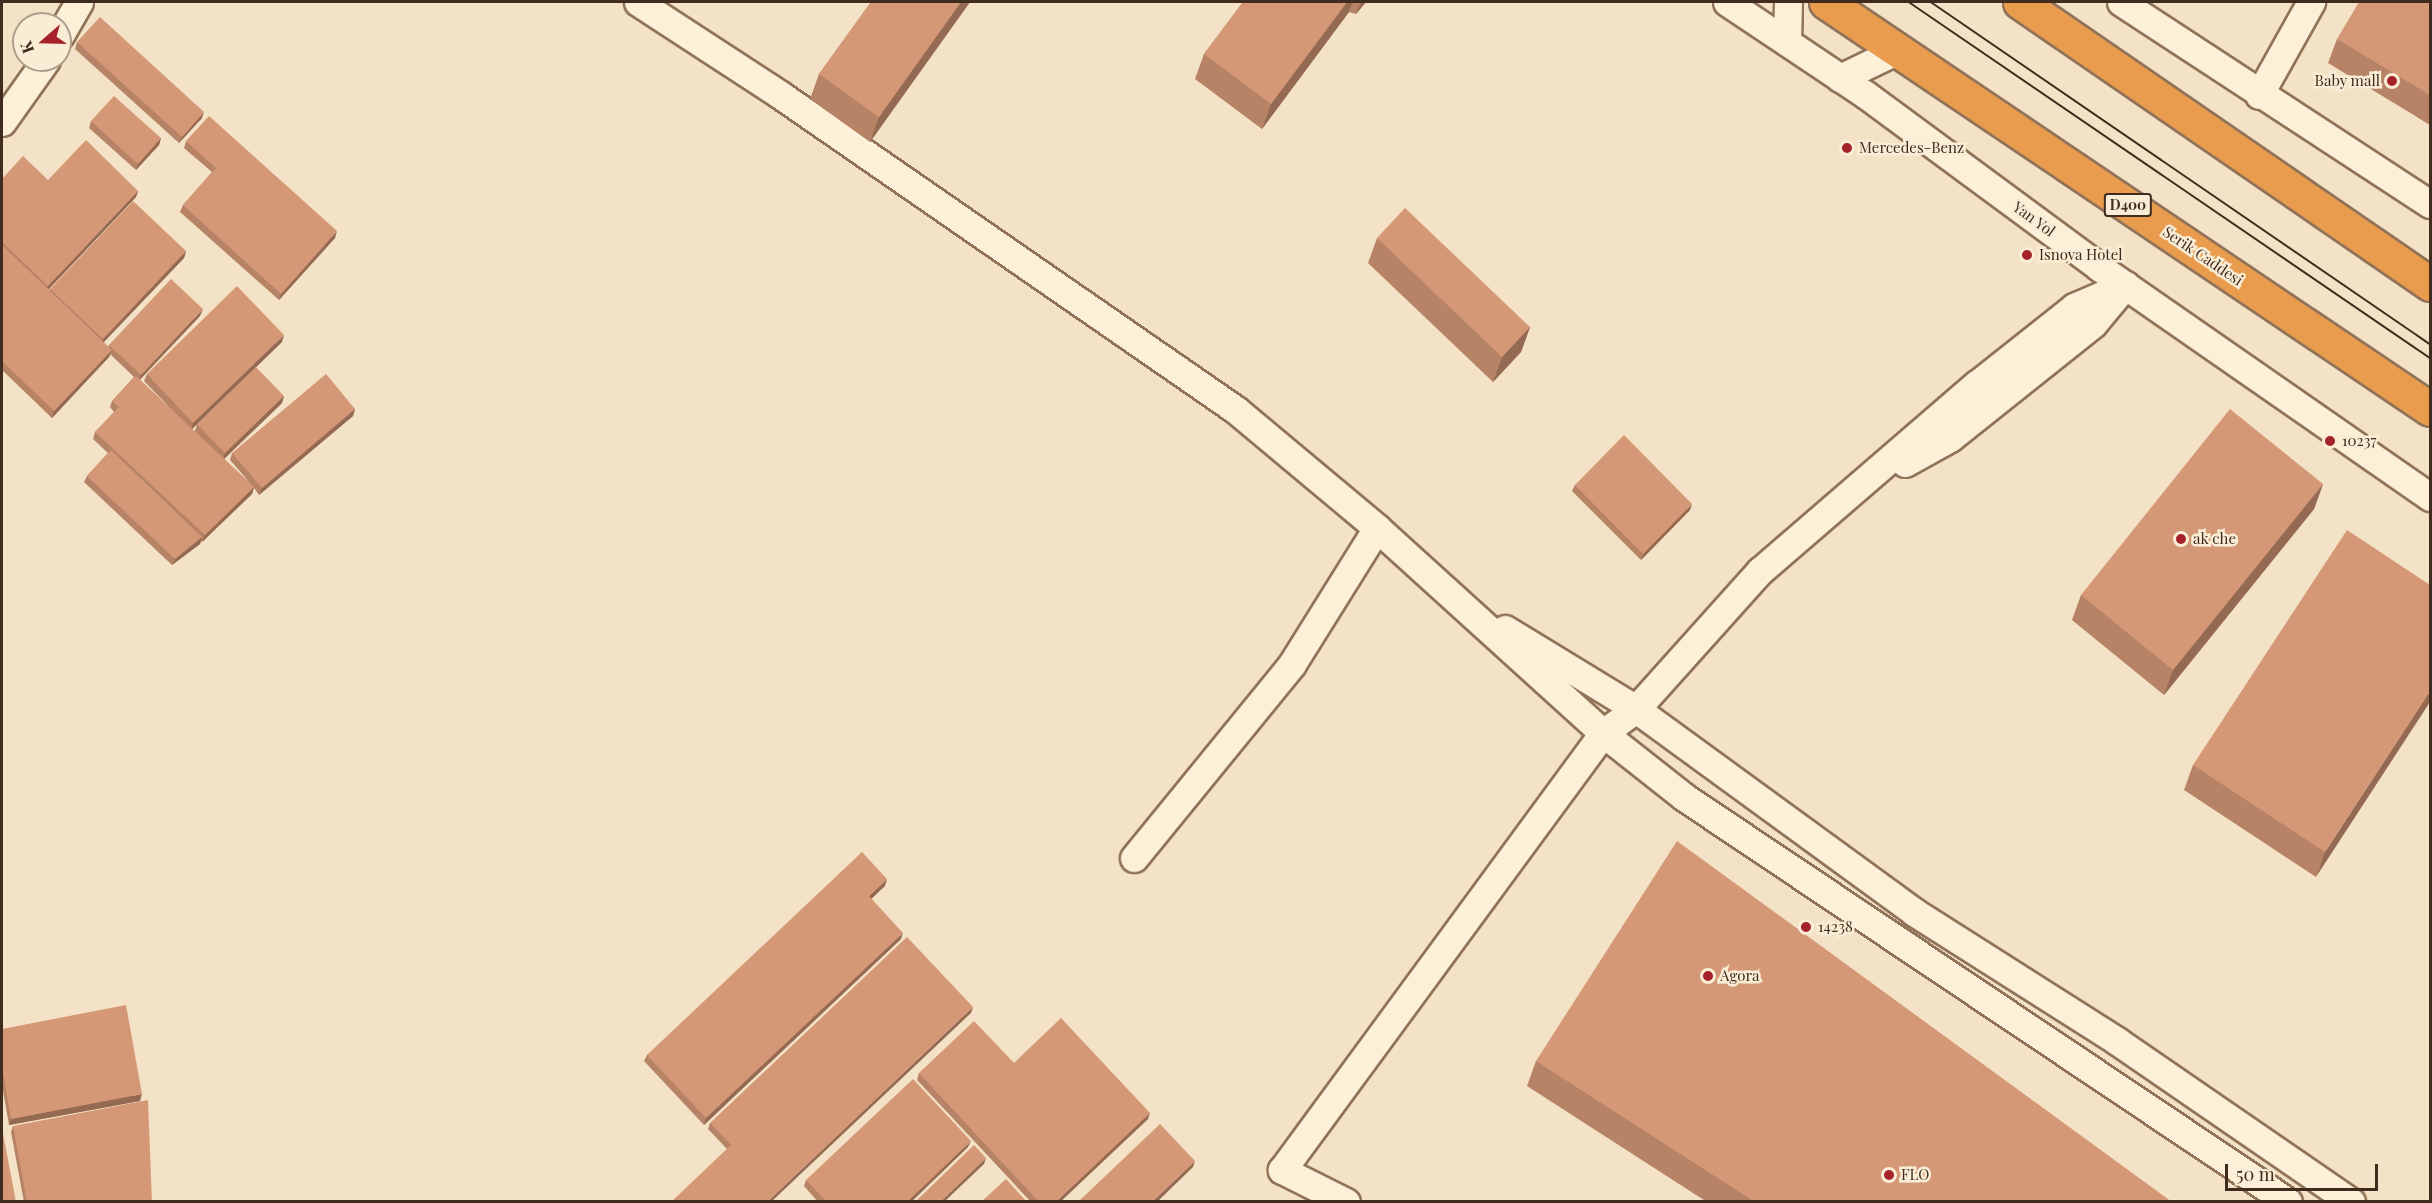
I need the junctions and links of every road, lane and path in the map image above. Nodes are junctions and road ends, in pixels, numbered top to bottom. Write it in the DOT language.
graph roads {
  1 [pos="80,2"];
  2 [pos="638,2"];
  3 [pos="1727,2"];
  4 [pos="1788,2"];
  5 [pos="1826,2"];
  6 [pos="2020,2"];
  7 [pos="2121,2"];
  8 [pos="2311,2"];
  9 [pos="72,15"];
  10 [pos="1787,42"];
  11 [pos="1898,50"];
  12 [pos="37,72"];
  13 [pos="1840,78"];
  14 [pos="2259,95"];
  15 [pos="2,122"];
  16 [pos="2430,204"];
  17 [pos="2430,284"];
  18 [pos="2125,285"];
  19 [pos="2430,409"];
  20 [pos="2430,497"];
  21 [pos="1377,528"];
  22 [pos="1464,606"];
  23 [pos="1636,709"];
  24 [pos="1603,734"];
  25 [pos="1134,858"];
  26 [pos="1346,1202"];
  27 [pos="2288,1202"];
  28 [pos="2351,1202"];
  1 -- 9 [label="street"];
  2 -- 21 [label="street"];
  3 -- 10 [label="street, Yan Yol"];
  4 -- 10 [label="street"];
  5 -- 11 [label="highway, Serik Caddesi / D400"];
  6 -- 17 [label="highway"];
  7 -- 14 [label="street"];
  8 -- 14 [label="street"];
  10 -- 13 [label="street, Yan Yol"];
  11 -- 13 [label="street"];
  11 -- 19 [label="highway, Serik Caddesi / D400"];
  12 -- 15 [label="street"];
  13 -- 18 [label="street, Yan Yol"];
  14 -- 16 [label="street"];
  18 -- 20 [label="street, Yan Yol"];
  18 -- 23 [label="street"];
  21 -- 22 [label="street"];
  21 -- 25 [label="street"];
  22 -- 23 [label="street"];
  22 -- 24 [label="street"];
  23 -- 24 [label="street"];
  23 -- 28 [label="street"];
  24 -- 26 [label="street"];
  24 -- 27 [label="street"];
}
